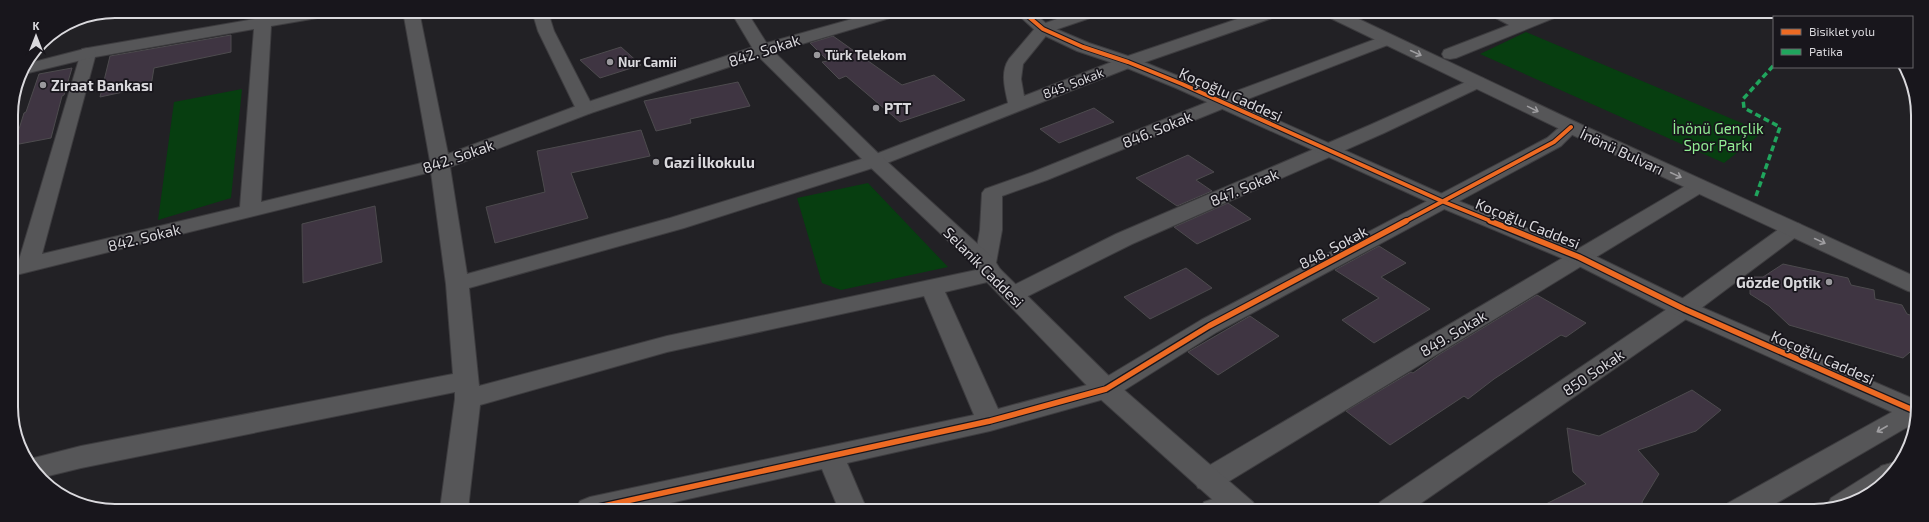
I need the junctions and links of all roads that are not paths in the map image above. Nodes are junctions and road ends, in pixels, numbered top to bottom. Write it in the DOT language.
graph roads {
  1 [pos="290,18"];
  2 [pos="412,18"];
  3 [pos="542,18"];
  4 [pos="743,18"];
  5 [pos="870,18"];
  6 [pos="1030,18"];
  7 [pos="1075,18"];
  8 [pos="1257,18"];
  9 [pos="1342,18"];
  10 [pos="1371,18"];
  11 [pos="1508,18"];
  12 [pos="1540,18"];
  13 [pos="263,23"];
  14 [pos="1523,25"];
  15 [pos="1043,29"];
  16 [pos="1387,40"];
  17 [pos="762,50"];
  18 [pos="88,53"];
  19 [pos="56,54"];
  20 [pos="1450,54"];
  21 [pos="1128,62"];
  22 [pos="30,68"];
  23 [pos="1477,82"];
  24 [pos="1221,103"];
  25 [pos="1017,105"];
  26 [pos="585,109"];
  27 [pos="1570,127"];
  28 [pos="1328,151"];
  29 [pos="875,162"];
  30 [pos="440,164"];
  31 [pos="1699,186"];
  32 [pos="1444,202"];
  33 [pos="250,210"];
  34 [pos="1793,229"];
  35 [pos="1579,257"];
  36 [pos="20,267"];
  37 [pos="988,268"];
  38 [pos="1911,268"];
  39 [pos="457,284"];
  40 [pos="1911,284"];
  41 [pos="932,287"];
  42 [pos="1012,295"];
  43 [pos="1684,309"];
  44 [pos="1106,389"];
  45 [pos="467,390"];
  46 [pos="1911,408"];
  47 [pos="1911,412"];
  48 [pos="990,421"];
  49 [pos="831,457"];
  50 [pos="39,467"];
  51 [pos="1208,480"];
  52 [pos="455,504"];
  53 [pos="617,504"];
  54 [pos="851,504"];
  55 [pos="1227,504"];
  56 [pos="1399,504"];
  57 [pos="1750,504"];
  1 -- 13 [label="street"];
  2 -- 30 [label="street"];
  3 -- 26 [label="street"];
  4 -- 17 [label="street, Selanik Caddesi"];
  5 -- 17 [label="street, 842. Sokak"];
  6 -- 15 [label="street, Koçoğlu Caddesi"];
  7 -- 15 [label="street"];
  8 -- 21 [label="street, 845. Sokak"];
  9 -- 16 [label="street, İnönü Bulvarı"];
  10 -- 20 [label="street, İnönü Bulvarı"];
  11 -- 14 [label="street"];
  12 -- 14 [label="street"];
  13 -- 18 [label="street"];
  13 -- 33 [label="street"];
  14 -- 20 [label="street"];
  15 -- 21 [label="street, Koçoğlu Caddesi"];
  15 -- 25 [label="street"];
  16 -- 23 [label="street, İnönü Bulvarı, one-way"];
  16 -- 24 [label="street, 846. Sokak"];
  17 -- 26 [label="street, 842. Sokak"];
  17 -- 29 [label="street, Selanik Caddesi"];
  18 -- 19 [label="street"];
  18 -- 22 [label="street"];
  18 -- 36 [label="street"];
  20 -- 38 [label="street, İnönü Bulvarı"];
  21 -- 24 [label="street, Koçoğlu Caddesi"];
  21 -- 25 [label="street, 845. Sokak"];
  23 -- 27 [label="street, İnönü Bulvarı, one-way"];
  23 -- 28 [label="street, 847. Sokak"];
  24 -- 28 [label="street, Koçoğlu Caddesi"];
  24 -- 37 [label="street, 846. Sokak"];
  25 -- 29 [label="street, 845. Sokak"];
  26 -- 30 [label="street, 842. Sokak"];
  27 -- 31 [label="street, İnönü Bulvarı, one-way"];
  27 -- 32 [label="street, 848. Sokak"];
  28 -- 32 [label="street, Koçoğlu Caddesi"];
  28 -- 42 [label="street, 847. Sokak"];
  29 -- 37 [label="street, Selanik Caddesi"];
  29 -- 39 [label="street, 845. Sokak"];
  30 -- 33 [label="street, 842. Sokak"];
  30 -- 39 [label="street"];
  31 -- 34 [label="street, İnönü Bulvarı"];
  31 -- 35 [label="street, 849. Sokak"];
  32 -- 35 [label="street, Koçoğlu Caddesi"];
  32 -- 44 [label="street, 848. Sokak"];
  33 -- 36 [label="street, 842. Sokak"];
  34 -- 40 [label="street, İnönü Bulvarı, one-way"];
  34 -- 43 [label="street, 850 Sokak"];
  35 -- 43 [label="street, Koçoğlu Caddesi"];
  35 -- 51 [label="street, 849. Sokak"];
  37 -- 41 [label="street"];
  37 -- 42 [label="street, Selanik Caddesi"];
  39 -- 45 [label="street"];
  41 -- 45 [label="street"];
  41 -- 48 [label="street"];
  42 -- 44 [label="street, Selanik Caddesi"];
  43 -- 46 [label="street, Koçoğlu Caddesi"];
  43 -- 56 [label="street, 850 Sokak"];
  44 -- 48 [label="street, 848. Sokak"];
  44 -- 51 [label="street, Selanik Caddesi"];
  45 -- 50 [label="street"];
  45 -- 52 [label="street"];
  47 -- 57 [label="street, one-way"];
  48 -- 49 [label="street, 848. Sokak"];
  49 -- 53 [label="street, 848. Sokak"];
  49 -- 54 [label="street"];
  51 -- 55 [label="street, Selanik Caddesi"];
}
